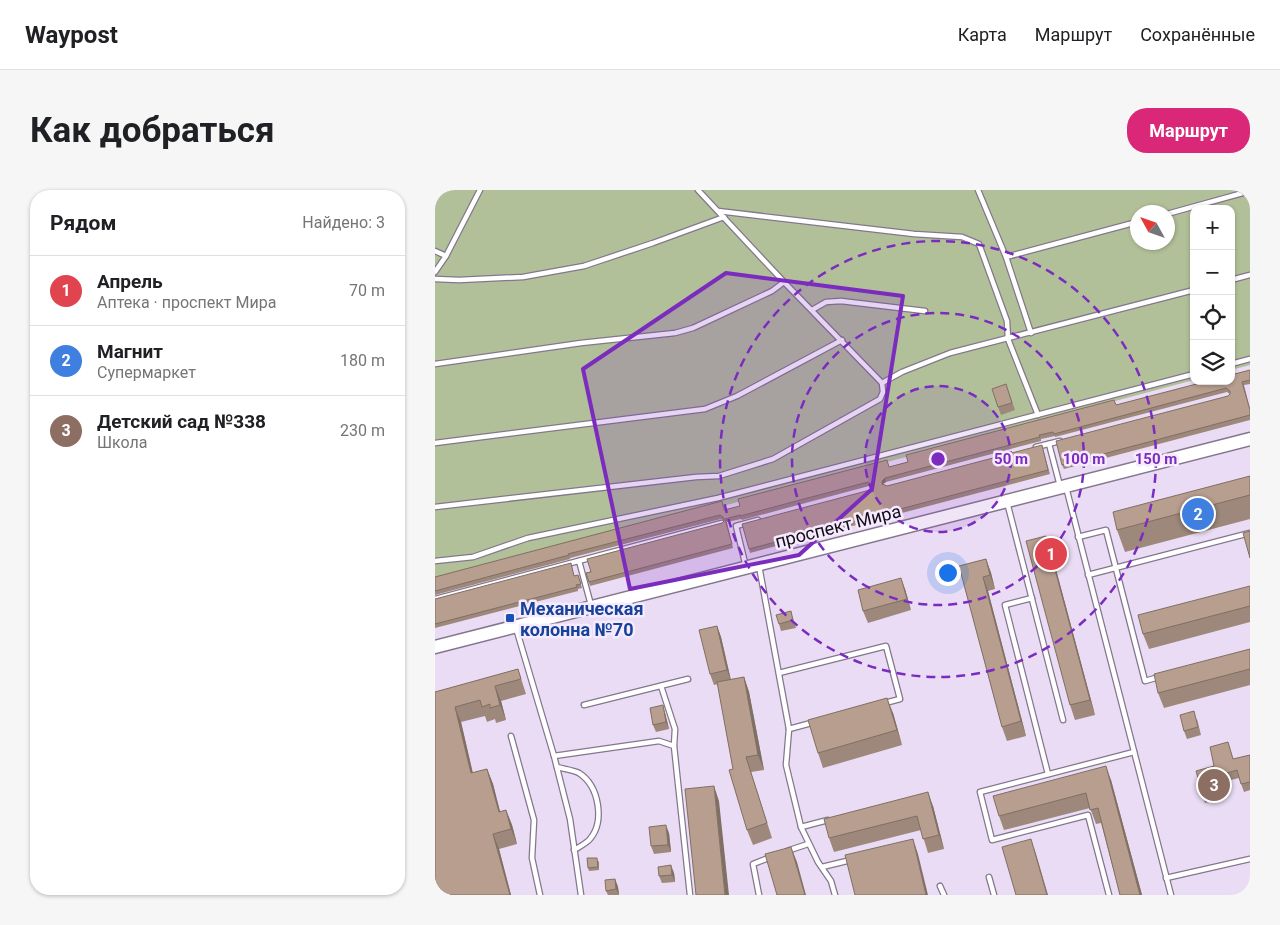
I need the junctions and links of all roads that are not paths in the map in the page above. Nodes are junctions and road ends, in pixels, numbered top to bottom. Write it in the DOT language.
graph roads {
  1 [pos="480,190"];
  2 [pos="698,190"];
  3 [pos="979,190"];
  4 [pos="1250,191"];
  5 [pos="718,211"];
  6 [pos="1175,212"];
  7 [pos="724,217"];
  8 [pos="1130,224"];
  9 [pos="435,251"];
  10 [pos="446,256"];
  11 [pos="1006,257"];
  12 [pos="435,272"];
  13 [pos="1250,275"];
  14 [pos="435,279"];
  15 [pos="1235,279"];
  16 [pos="784,282"];
  17 [pos="1190,291"];
  18 [pos="812,310"];
  19 [pos="925,311"];
  20 [pos="1031,333"];
  21 [pos="1008,339"];
  22 [pos="842,340"];
  23 [pos="1250,359"];
  24 [pos="1235,363"];
  25 [pos="435,364"];
  26 [pos="1190,375"];
  27 [pos="882,383"];
  28 [pos="1038,415"];
  29 [pos="1250,438"];
  30 [pos="1067,439"];
  31 [pos="435,443"];
  32 [pos="1049,444"];
  33 [pos="1030,449"];
  34 [pos="1063,487"];
  35 [pos="1007,501"];
  36 [pos="435,507"];
  37 [pos="764,518"];
  38 [pos="722,523"];
  39 [pos="1250,533"];
  40 [pos="1078,537"];
  41 [pos="579,560"];
  42 [pos="435,561"];
  43 [pos="753,566"];
  44 [pos="1116,568"];
  45 [pos="1088,575"];
  46 [pos="1032,598"];
  47 [pos="435,599"];
  48 [pos="591,607"];
  49 [pos="1139,619"];
  50 [pos="1130,622"];
  51 [pos="515,626"];
  52 [pos="435,647"];
  53 [pos="779,673"];
  54 [pos="1164,676"];
  55 [pos="688,679"];
  56 [pos="661,686"];
  57 [pos="881,704"];
  58 [pos="584,705"];
  59 [pos="1063,720"];
  60 [pos="817,722"];
  61 [pos="789,730"];
  62 [pos="511,736"];
  63 [pos="674,746"];
  64 [pos="1134,752"];
  65 [pos="554,756"];
  66 [pos="557,767"];
  67 [pos="1048,774"];
  68 [pos="835,818"];
  69 [pos="801,827"];
  70 [pos="809,844"];
  71 [pos="574,850"];
  72 [pos="859,858"];
  73 [pos="1250,859"];
  74 [pos="822,867"];
  75 [pos="989,877"];
  76 [pos="1166,878"];
  77 [pos="940,886"];
  78 [pos="540,895"];
  79 [pos="581,895"];
  80 [pos="690,895"];
  81 [pos="759,895"];
  82 [pos="835,895"];
  83 [pos="943,895"];
  84 [pos="995,895"];
  85 [pos="1109,895"];
  86 [pos="1171,895"];
  1 -- 10 [label="lane"];
  2 -- 5 [label="lane"];
  3 -- 11 [label="lane"];
  4 -- 6 [label="lane"];
  5 -- 7 [label="lane"];
  5 -- 21 [label="lane"];
  7 -- 14 [label="lane"];
  7 -- 16 [label="lane"];
  8 -- 11 [label="lane"];
  9 -- 10 [label="lane"];
  10 -- 12 [label="lane"];
  11 -- 20 [label="lane"];
  13 -- 15 [label="lane"];
  16 -- 18 [label="lane"];
  16 -- 25 [label="lane"];
  17 -- 20 [label="lane"];
  18 -- 19 [label="lane"];
  18 -- 22 [label="lane"];
  20 -- 21 [label="lane"];
  21 -- 27 [label="lane"];
  21 -- 28 [label="lane"];
  22 -- 27 [label="lane"];
  22 -- 31 [label="lane"];
  23 -- 24 [label="lane"];
  26 -- 28 [label="lane"];
  27 -- 36 [label="lane"];
  28 -- 42 [label="lane"];
  29 -- 34 [label="street, проспект Мира"];
  30 -- 32 [label="lane"];
  32 -- 33 [label="lane"];
  32 -- 34 [label="lane"];
  34 -- 35 [label="street, проспект Мира"];
  34 -- 40 [label="lane"];
  35 -- 43 [label="street, проспект Мира"];
  35 -- 46 [label="lane"];
  37 -- 43 [label="lane"];
  38 -- 41 [label="lane"];
  39 -- 44 [label="lane"];
  40 -- 44 [label="lane"];
  40 -- 45 [label="lane"];
  41 -- 47 [label="lane"];
  41 -- 48 [label="lane"];
  43 -- 48 [label="street, проспект Мира"];
  43 -- 53 [label="lane"];
  44 -- 45 [label="lane"];
  44 -- 50 [label="lane"];
  45 -- 64 [label="lane"];
  46 -- 59 [label="lane"];
  46 -- 67 [label="lane"];
  48 -- 51 [label="street, проспект Мира"];
  49 -- 50 [label="lane"];
  50 -- 54 [label="lane"];
  51 -- 52 [label="street, проспект Мира"];
  51 -- 65 [label="lane"];
  53 -- 57 [label="lane"];
  53 -- 61 [label="lane"];
  55 -- 56 [label="lane"];
  56 -- 58 [label="lane"];
  56 -- 63 [label="lane"];
  60 -- 61 [label="lane"];
  61 -- 69 [label="lane"];
  62 -- 78 [label="lane"];
  63 -- 65 [label="lane"];
  63 -- 80 [label="lane"];
  64 -- 67 [label="lane"];
  64 -- 76 [label="lane"];
  65 -- 66 [label="lane"];
  66 -- 71 [label="lane"];
  66 -- 71 [label="lane"];
  67 -- 85 [label="lane"];
  68 -- 69 [label="lane"];
  69 -- 70 [label="lane"];
  70 -- 74 [label="lane"];
  70 -- 81 [label="lane"];
  71 -- 79 [label="lane"];
  72 -- 74 [label="lane"];
  73 -- 76 [label="lane"];
  74 -- 82 [label="lane"];
  75 -- 84 [label="lane"];
  76 -- 86 [label="lane"];
  77 -- 83 [label="lane"];
}
